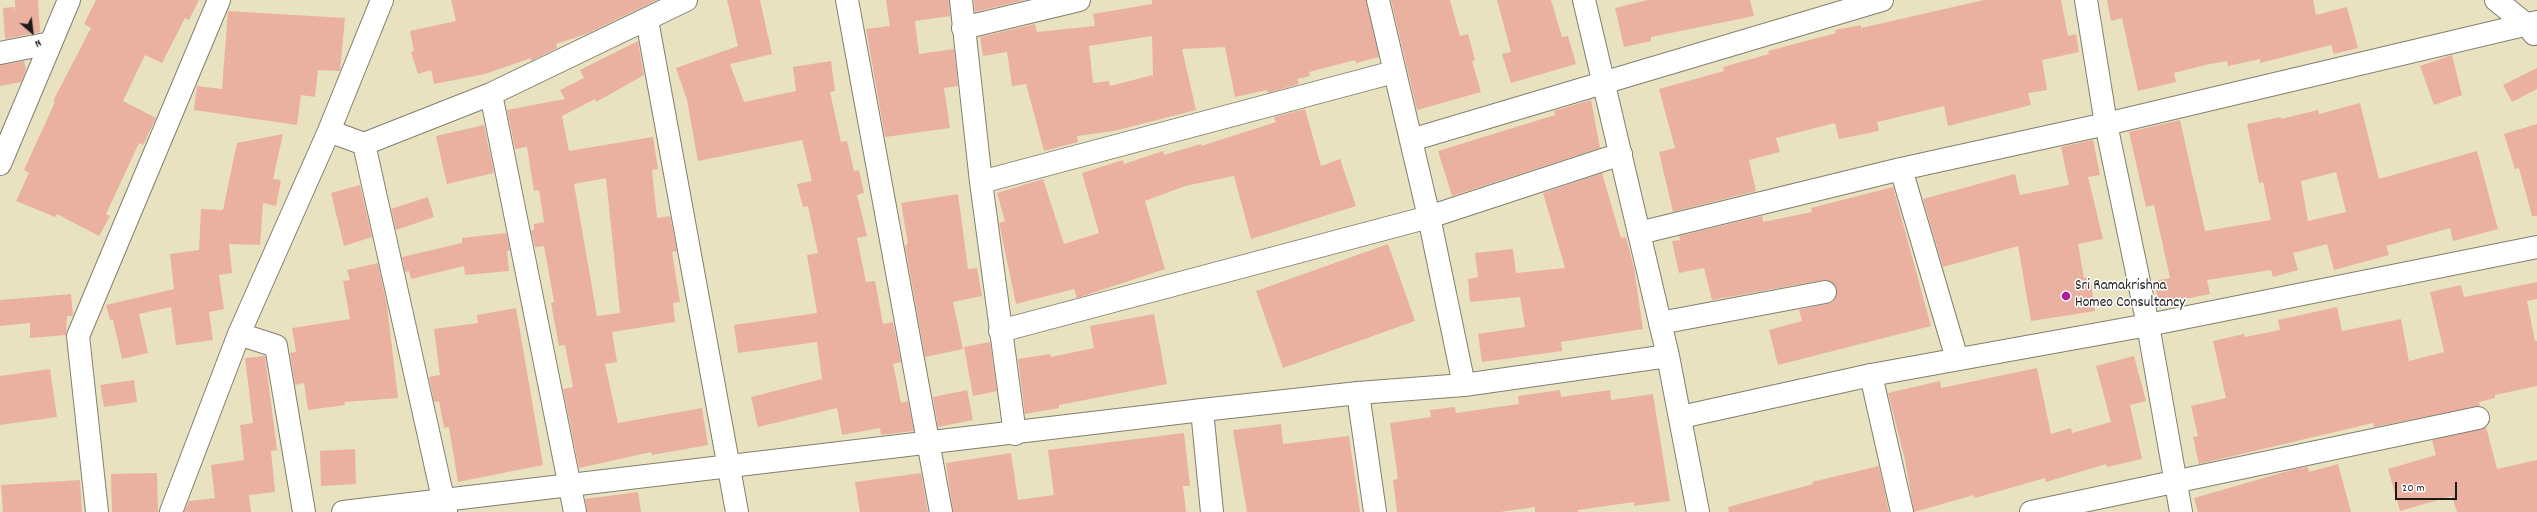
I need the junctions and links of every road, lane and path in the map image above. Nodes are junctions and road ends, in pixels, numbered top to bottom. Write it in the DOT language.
graph roads {
  1 [pos="69,0"];
  2 [pos="219,0"];
  3 [pos="382,0"];
  4 [pos="686,0"];
  5 [pos="847,0"];
  6 [pos="961,0"];
  7 [pos="1079,0"];
  8 [pos="1378,0"];
  9 [pos="1584,0"];
  10 [pos="1882,0"];
  11 [pos="2086,0"];
  12 [pos="2496,0"];
  13 [pos="648,20"];
  14 [pos="963,28"];
  15 [pos="2534,29"];
  16 [pos="51,43"];
  17 [pos="0,52"];
  18 [pos="1394,72"];
  19 [pos="1604,83"];
  20 [pos="491,94"];
  21 [pos="2106,124"];
  22 [pos="329,131"];
  23 [pos="1411,140"];
  24 [pos="364,144"];
  25 [pos="1621,154"];
  26 [pos="0,164"];
  27 [pos="1901,169"];
  28 [pos="981,182"];
  29 [pos="1429,217"];
  30 [pos="1639,233"];
  31 [pos="2537,247"];
  32 [pos="1825,292"];
  33 [pos="1660,323"];
  34 [pos="2148,324"];
  35 [pos="1000,331"];
  36 [pos="239,334"];
  37 [pos="1668,356"];
  38 [pos="1957,359"];
  39 [pos="1871,375"];
  40 [pos="1464,385"];
  41 [pos="1358,393"];
  42 [pos="1202,410"];
  43 [pos="1681,417"];
  44 [pos="2478,418"];
  45 [pos="1015,434"];
  46 [pos="928,444"];
  47 [pos="728,466"];
  48 [pos="2174,482"];
  49 [pos="570,486"];
  50 [pos="445,506"];
  51 [pos="97,512"];
  52 [pos="171,512"];
  53 [pos="304,512"];
  54 [pos="343,512"];
  55 [pos="575,512"];
  56 [pos="737,512"];
  57 [pos="941,512"];
  58 [pos="1212,512"];
  59 [pos="1375,512"];
  60 [pos="1698,512"];
  61 [pos="1902,512"];
  62 [pos="2031,512"];
  63 [pos="2181,512"];
  1 -- 16 [label="street"];
  2 -- 51 [label="street"];
  3 -- 22 [label="street"];
  4 -- 13 [label="street"];
  5 -- 46 [label="street"];
  6 -- 14 [label="street"];
  7 -- 14 [label="street"];
  8 -- 18 [label="street"];
  9 -- 19 [label="street"];
  10 -- 19 [label="street"];
  11 -- 21 [label="street"];
  12 -- 15 [label="street"];
  13 -- 20 [label="street"];
  13 -- 47 [label="street"];
  14 -- 28 [label="street"];
  15 -- 21 [label="street"];
  16 -- 17 [label="street"];
  16 -- 26 [label="street"];
  18 -- 23 [label="street"];
  18 -- 28 [label="street"];
  19 -- 23 [label="street"];
  19 -- 25 [label="street"];
  20 -- 24 [label="street"];
  20 -- 49 [label="street"];
  21 -- 27 [label="street"];
  21 -- 34 [label="street"];
  22 -- 24 [label="street"];
  22 -- 36 [label="street"];
  23 -- 29 [label="street"];
  24 -- 50 [label="street"];
  25 -- 29 [label="street"];
  25 -- 30 [label="street"];
  27 -- 30 [label="street"];
  27 -- 38 [label="street"];
  28 -- 35 [label="street"];
  29 -- 35 [label="street"];
  29 -- 40 [label="street"];
  30 -- 33 [label="street"];
  31 -- 34 [label="street"];
  32 -- 33 [label="street"];
  33 -- 37 [label="street"];
  34 -- 38 [label="street"];
  34 -- 48 [label="street"];
  35 -- 45 [label="street"];
  36 -- 52 [label="street"];
  36 -- 53 [label="street"];
  37 -- 40 [label="street"];
  37 -- 43 [label="street"];
  38 -- 39 [label="street"];
  39 -- 43 [label="street"];
  39 -- 61 [label="street"];
  40 -- 41 [label="street"];
  41 -- 42 [label="street"];
  41 -- 59 [label="street"];
  42 -- 45 [label="street"];
  42 -- 58 [label="street"];
  43 -- 60 [label="street"];
  44 -- 48 [label="street"];
  45 -- 46 [label="street"];
  46 -- 47 [label="street"];
  46 -- 57 [label="street"];
  47 -- 49 [label="street"];
  47 -- 56 [label="street"];
  48 -- 62 [label="street"];
  48 -- 63 [label="street"];
  49 -- 50 [label="street"];
  49 -- 55 [label="street"];
  50 -- 54 [label="street"];
}
